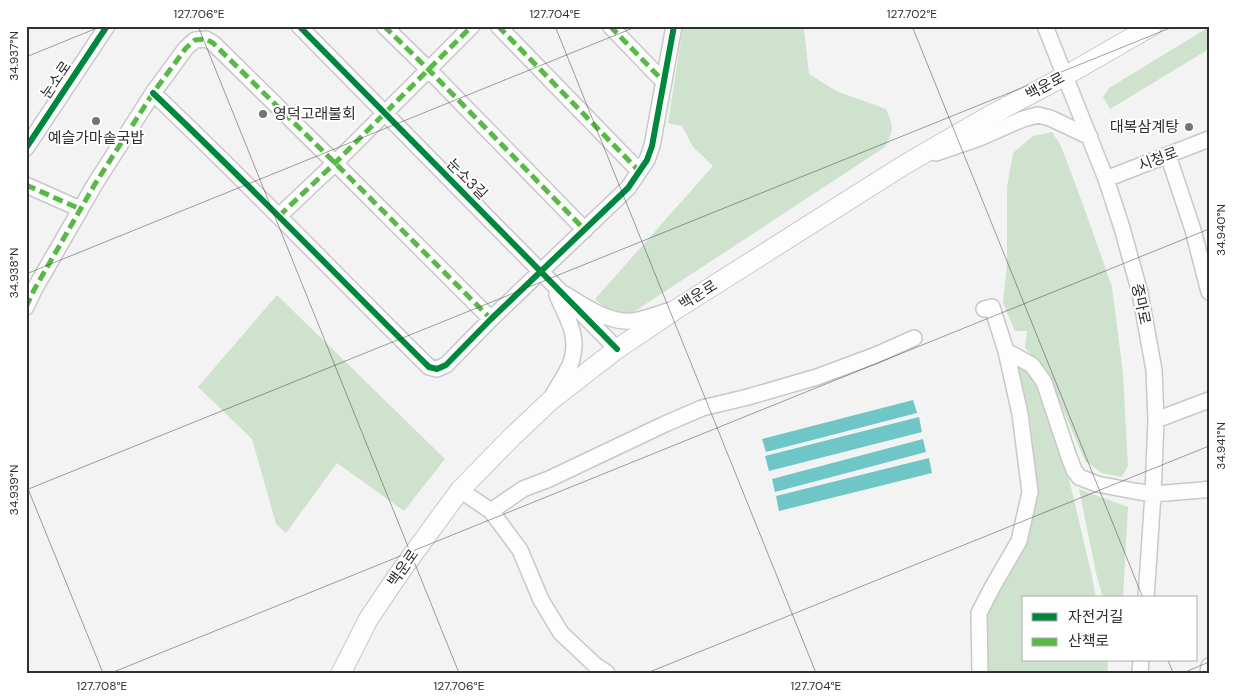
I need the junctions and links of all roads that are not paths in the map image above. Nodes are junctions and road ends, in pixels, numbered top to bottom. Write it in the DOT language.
graph roads {
  1 [pos="107,26"];
  2 [pos="299,26"];
  3 [pos="384,26"];
  4 [pos="472,26"];
  5 [pos="498,26"];
  6 [pos="610,26"];
  7 [pos="674,26"];
  8 [pos="1045,26"];
  9 [pos="1152,26"];
  10 [pos="429,70"];
  11 [pos="1065,76"];
  12 [pos="664,82"];
  13 [pos="153,93"];
  14 [pos="385,114"];
  15 [pos="1090,137"];
  16 [pos="1209,138"];
  17 [pos="26,148"];
  18 [pos="1168,155"];
  19 [pos="335,163"];
  20 [pos="904,165"];
  21 [pos="640,171"];
  22 [pos="1106,179"];
  23 [pos="26,186"];
  24 [pos="80,209"];
  25 [pos="279,216"];
  26 [pos="585,230"];
  27 [pos="541,272"];
  28 [pos="561,292"];
  29 [pos="1209,292"];
  30 [pos="26,307"];
  31 [pos="984,309"];
  32 [pos="674,310"];
  33 [pos="491,320"];
  34 [pos="914,338"];
  35 [pos="617,349"];
  36 [pos="1006,351"];
  37 [pos="1209,400"];
  38 [pos="550,401"];
  39 [pos="1156,420"];
  40 [pos="1209,489"];
  41 [pos="460,490"];
  42 [pos="1154,494"];
  43 [pos="491,511"];
  44 [pos="1146,596"];
  45 [pos="1209,668"];
  46 [pos="341,673"];
  47 [pos="607,673"];
  48 [pos="980,673"];
  49 [pos="1208,673"];
  1 -- 17 [label="street, 눈소로"];
  2 -- 14 [label="street, 눈소3길"];
  3 -- 10 [label="street"];
  4 -- 10 [label="street"];
  5 -- 21 [label="street"];
  6 -- 12 [label="street"];
  7 -- 12 [label="street"];
  8 -- 11 [label="street, 중마로"];
  9 -- 11 [label="main road, 백운로"];
  10 -- 14 [label="street"];
  10 -- 26 [label="street"];
  11 -- 15 [label="street, 중마로"];
  11 -- 20 [label="main road, 백운로"];
  12 -- 21 [label="street"];
  13 -- 19 [label="street"];
  13 -- 24 [label="street"];
  13 -- 25 [label="street"];
  14 -- 19 [label="street"];
  14 -- 27 [label="street, 눈소3길"];
  15 -- 20 [label="street"];
  15 -- 22 [label="street, 중마로"];
  16 -- 18 [label="street, 시청로"];
  18 -- 22 [label="street, 시청로"];
  18 -- 29 [label="street"];
  19 -- 25 [label="street"];
  19 -- 33 [label="street"];
  20 -- 32 [label="main road, 백운로"];
  21 -- 26 [label="street"];
  22 -- 39 [label="street, 중마로"];
  23 -- 24 [label="street"];
  24 -- 30 [label="street"];
  25 -- 33 [label="street"];
  26 -- 27 [label="street"];
  27 -- 28 [label="street, 눈소3길"];
  27 -- 33 [label="street"];
  28 -- 32 [label="street"];
  28 -- 35 [label="street, 눈소3길"];
  28 -- 38 [label="street"];
  31 -- 36 [label="street"];
  32 -- 35 [label="main road, 백운로"];
  34 -- 43 [label="street"];
  35 -- 38 [label="main road, 백운로"];
  36 -- 42 [label="street"];
  36 -- 48 [label="street"];
  37 -- 39 [label="street"];
  38 -- 41 [label="main road, 백운로"];
  39 -- 42 [label="street, 중마로"];
  40 -- 42 [label="street"];
  41 -- 43 [label="street"];
  41 -- 46 [label="main road, 백운로"];
  42 -- 44 [label="street, 중마로"];
  43 -- 47 [label="street"];
  45 -- 49 [label="street"];
}
